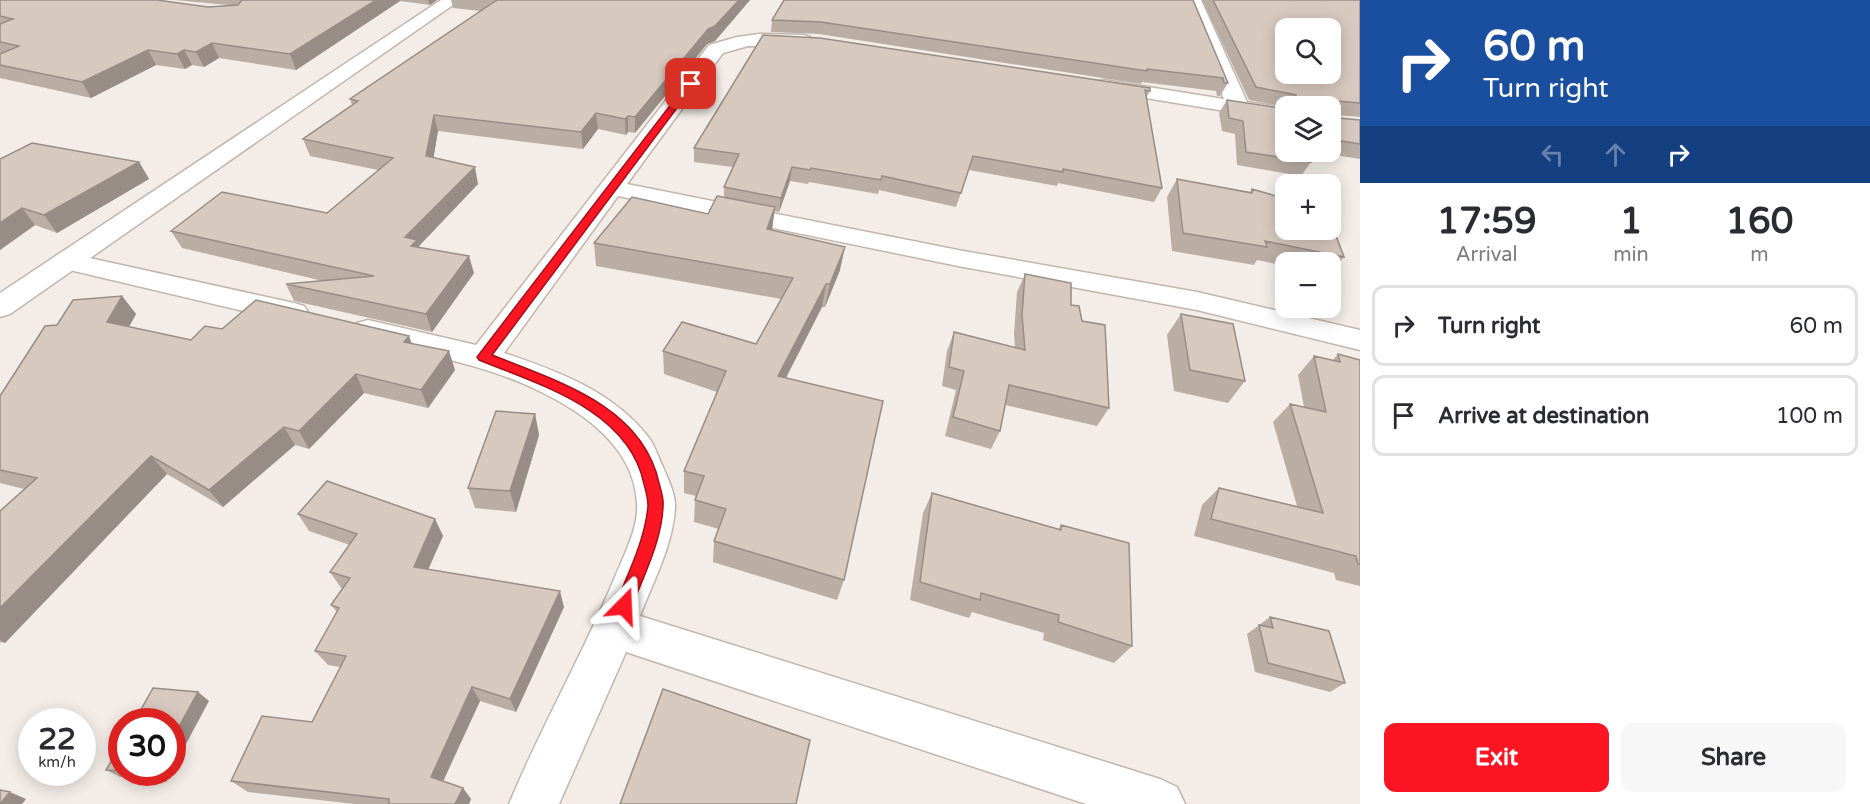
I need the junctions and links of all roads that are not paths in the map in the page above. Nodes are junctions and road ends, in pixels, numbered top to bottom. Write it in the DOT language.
graph roads {
  1 [pos="452,0"];
  2 [pos="1193,0"];
  3 [pos="819,42"];
  4 [pos="1079,82"];
  5 [pos="1238,107"];
  6 [pos="1275,113"];
  7 [pos="613,188"];
  8 [pos="67,261"];
  9 [pos="0,307"];
  10 [pos="1360,340"];
  11 [pos="484,357"];
  12 [pos="615,628"];
  13 [pos="534,804"];
  14 [pos="1160,804"];
  1 -- 8 [label="street"];
  2 -- 5 [label="street"];
  3 -- 7 [label="street"];
  4 -- 5 [label="street"];
  5 -- 6 [label="street"];
  7 -- 10 [label="street"];
  7 -- 11 [label="street"];
  8 -- 9 [label="street"];
  8 -- 11 [label="street"];
  11 -- 12 [label="street"];
  12 -- 13 [label="street"];
  12 -- 14 [label="street"];
}
